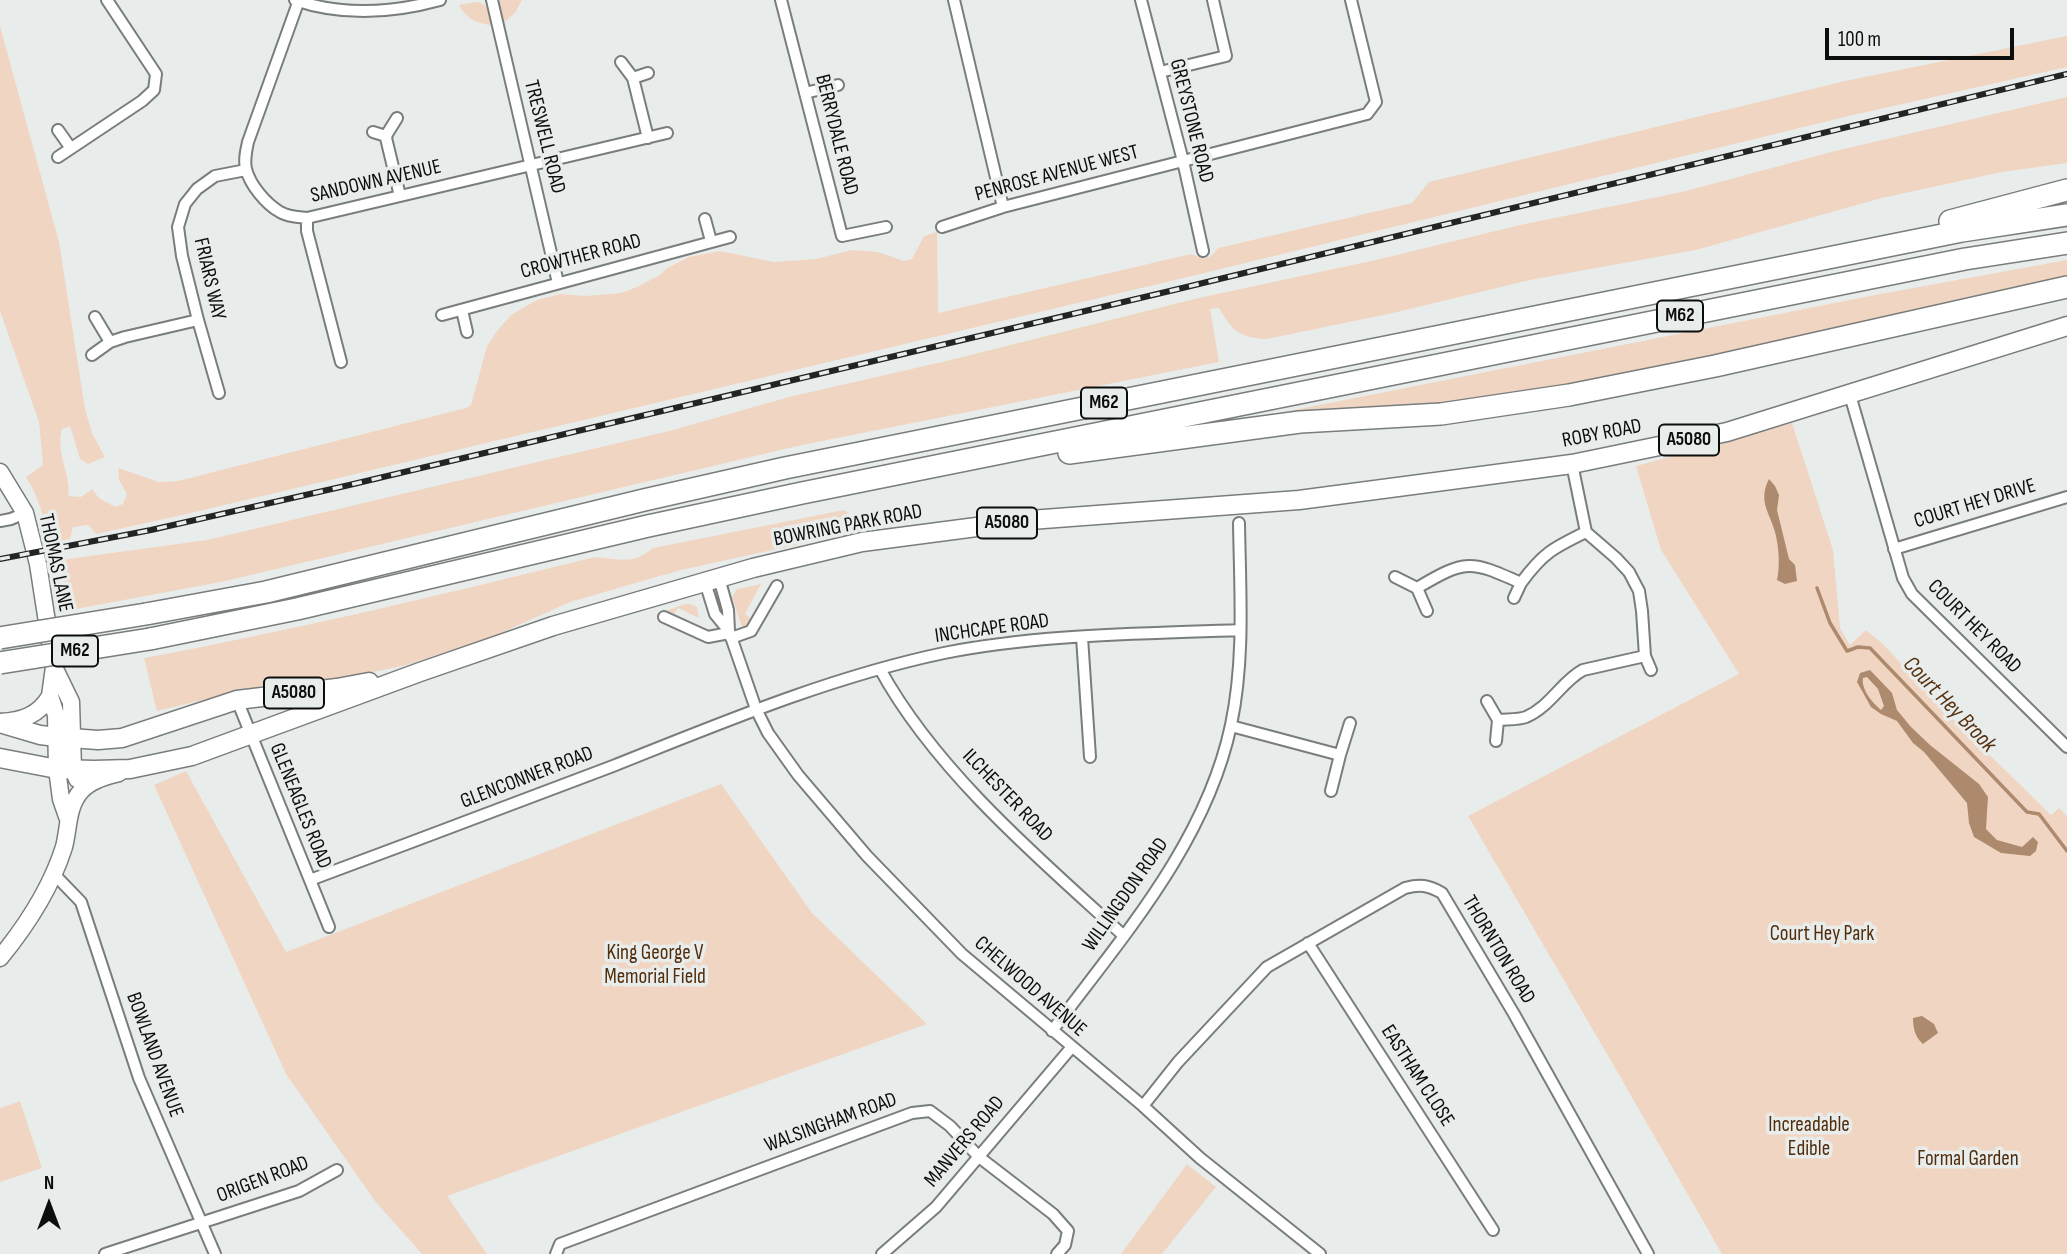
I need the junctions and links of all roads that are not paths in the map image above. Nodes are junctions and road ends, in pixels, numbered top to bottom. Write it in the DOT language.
graph roads {
  1 [pos="107,0"];
  2 [pos="297,0"];
  3 [pos="440,0"];
  4 [pos="492,0"];
  5 [pos="781,0"];
  6 [pos="954,0"];
  7 [pos="1141,0"];
  8 [pos="1213,0"];
  9 [pos="1351,0"];
  10 [pos="621,62"];
  11 [pos="1160,72"];
  12 [pos="649,74"];
  13 [pos="633,78"];
  14 [pos="838,85"];
  15 [pos="805,93"];
  16 [pos="397,118"];
  17 [pos="58,130"];
  18 [pos="373,132"];
  19 [pos="667,134"];
  20 [pos="387,136"];
  21 [pos="648,138"];
  22 [pos="70,147"];
  23 [pos="58,156"];
  24 [pos="1183,161"];
  25 [pos="532,165"];
  26 [pos="246,170"];
  27 [pos="2067,190"];
  28 [pos="400,196"];
  29 [pos="1003,207"];
  30 [pos="2067,215"];
  31 [pos="307,218"];
  32 [pos="705,219"];
  33 [pos="886,227"];
  34 [pos="942,227"];
  35 [pos="730,237"];
  36 [pos="711,242"];
  37 [pos="2067,243"];
  38 [pos="1203,251"];
  39 [pos="558,283"];
  40 [pos="2067,287"];
  41 [pos="1655,293"];
  42 [pos="462,310"];
  43 [pos="443,315"];
  44 [pos="95,317"];
  45 [pos="198,320"];
  46 [pos="2067,326"];
  47 [pos="467,332"];
  48 [pos="110,342"];
  49 [pos="92,355"];
  50 [pos="341,362"];
  51 [pos="219,393"];
  52 [pos="1850,395"];
  53 [pos="1572,464"];
  54 [pos="0,472"];
  55 [pos="878,479"];
  56 [pos="2067,497"];
  57 [pos="1299,499"];
  58 [pos="25,513"];
  59 [pos="0,521"];
  60 [pos="1240,523"];
  61 [pos="1586,532"];
  62 [pos="1894,549"];
  63 [pos="1395,577"];
  64 [pos="712,580"];
  65 [pos="1521,583"];
  66 [pos="777,586"];
  67 [pos="1417,588"];
  68 [pos="1514,598"];
  69 [pos="1427,611"];
  70 [pos="664,617"];
  71 [pos="1240,630"];
  72 [pos="730,634"];
  73 [pos="1082,637"];
  74 [pos="0,638"];
  75 [pos="1645,656"];
  76 [pos="0,663"];
  77 [pos="54,667"];
  78 [pos="880,669"];
  79 [pos="1651,670"];
  80 [pos="420,672"];
  81 [pos="50,696"];
  82 [pos="237,700"];
  83 [pos="1487,701"];
  84 [pos="756,709"];
  85 [pos="1498,720"];
  86 [pos="0,722"];
  87 [pos="1350,723"];
  88 [pos="1231,726"];
  89 [pos="250,735"];
  90 [pos="65,738"];
  91 [pos="1496,741"];
  92 [pos="2067,747"];
  93 [pos="1340,755"];
  94 [pos="1090,757"];
  95 [pos="0,758"];
  96 [pos="65,769"];
  97 [pos="130,769"];
  98 [pos="1331,791"];
  99 [pos="76,797"];
  100 [pos="68,819"];
  101 [pos="53,873"];
  102 [pos="310,880"];
  103 [pos="329,927"];
  104 [pos="1123,935"];
  105 [pos="1308,943"];
  106 [pos="0,958"];
  107 [pos="1052,1031"];
  108 [pos="1071,1048"];
  109 [pos="1143,1107"];
  110 [pos="979,1157"];
  111 [pos="337,1170"];
  112 [pos="201,1223"];
  113 [pos="1493,1230"];
  114 [pos="106,1254"];
  115 [pos="215,1254"];
  116 [pos="556,1254"];
  117 [pos="882,1254"];
  118 [pos="1057,1254"];
  119 [pos="1321,1254"];
  120 [pos="1648,1254"];
  1 -- 22 [label="street"];
  2 -- 3 [label="street"];
  2 -- 26 [label="street"];
  4 -- 25 [label="street, TRESWELL ROAD"];
  5 -- 15 [label="street, BERRYDALE ROAD"];
  6 -- 29 [label="street"];
  7 -- 11 [label="street, GREYSTONE ROAD"];
  8 -- 11 [label="street"];
  9 -- 24 [label="street, PENROSE AVENUE WEST"];
  10 -- 13 [label="street"];
  11 -- 24 [label="street, GREYSTONE ROAD"];
  12 -- 13 [label="street"];
  13 -- 21 [label="street"];
  14 -- 15 [label="street"];
  15 -- 33 [label="street, BERRYDALE ROAD"];
  16 -- 20 [label="street"];
  17 -- 22 [label="street"];
  18 -- 20 [label="street"];
  19 -- 21 [label="street, SANDOWN AVENUE"];
  20 -- 28 [label="street"];
  21 -- 25 [label="street, SANDOWN AVENUE"];
  22 -- 23 [label="street"];
  24 -- 29 [label="street, PENROSE AVENUE WEST"];
  24 -- 38 [label="street, GREYSTONE ROAD"];
  25 -- 28 [label="street, SANDOWN AVENUE"];
  25 -- 39 [label="street, TRESWELL ROAD"];
  26 -- 31 [label="street, SANDOWN AVENUE"];
  26 -- 45 [label="street, FRIARS WAY"];
  27 -- 41 [label="highway"];
  28 -- 31 [label="street, SANDOWN AVENUE"];
  29 -- 34 [label="street, PENROSE AVENUE WEST"];
  30 -- 41 [label="highway, M62"];
  31 -- 50 [label="street"];
  32 -- 36 [label="street"];
  35 -- 36 [label="street, CROWTHER ROAD"];
  36 -- 39 [label="street, CROWTHER ROAD"];
  37 -- 55 [label="highway, M62"];
  39 -- 42 [label="street, CROWTHER ROAD"];
  40 -- 55 [label="highway"];
  41 -- 74 [label="highway, M62, bridge"];
  42 -- 43 [label="street, CROWTHER ROAD"];
  42 -- 47 [label="street"];
  44 -- 48 [label="street"];
  45 -- 48 [label="street"];
  45 -- 51 [label="street, FRIARS WAY"];
  46 -- 52 [label="main road, ROBY ROAD / A5080"];
  48 -- 49 [label="street"];
  52 -- 53 [label="main road, ROBY ROAD / A5080"];
  52 -- 62 [label="street, COURT HEY ROAD"];
  53 -- 57 [label="main road, ROBY ROAD / A5080"];
  53 -- 61 [label="street"];
  54 -- 58 [label="street, THOMAS LANE"];
  55 -- 76 [label="highway, M62, bridge"];
  56 -- 62 [label="street, COURT HEY DRIVE"];
  57 -- 64 [label="main road, BOWRING PARK ROAD / A5080"];
  58 -- 59 [label="street"];
  58 -- 77 [label="street, THOMAS LANE"];
  60 -- 71 [label="street, WILLINGDON ROAD"];
  61 -- 65 [label="street"];
  61 -- 75 [label="street"];
  62 -- 92 [label="street, COURT HEY ROAD"];
  63 -- 67 [label="street"];
  64 -- 72 [label="street, CHELWOOD AVENUE"];
  64 -- 80 [label="main road, BOWRING PARK ROAD / A5080"];
  65 -- 67 [label="street"];
  65 -- 68 [label="street"];
  66 -- 72 [label="street"];
  67 -- 69 [label="street"];
  70 -- 72 [label="street"];
  71 -- 73 [label="street, INCHCAPE ROAD"];
  71 -- 88 [label="street, WILLINGDON ROAD"];
  72 -- 84 [label="street, CHELWOOD AVENUE"];
  73 -- 78 [label="street, INCHCAPE ROAD"];
  73 -- 94 [label="street"];
  75 -- 79 [label="street"];
  75 -- 85 [label="street"];
  77 -- 81 [label="street"];
  77 -- 90 [label="street"];
  78 -- 84 [label="street, INCHCAPE ROAD"];
  78 -- 104 [label="street, ILCHESTER ROAD"];
  80 -- 82 [label="main road, BOWRING PARK ROAD / A5080"];
  80 -- 89 [label="main road, BOWRING PARK ROAD / A5080"];
  81 -- 86 [label="street"];
  81 -- 90 [label="street"];
  82 -- 89 [label="street, GLENEAGLES ROAD"];
  82 -- 90 [label="main road, BOWRING PARK ROAD / A5080"];
  83 -- 85 [label="street"];
  84 -- 102 [label="street, GLENCONNER ROAD"];
  84 -- 107 [label="street, CHELWOOD AVENUE"];
  85 -- 91 [label="street"];
  86 -- 90 [label="main road, BOWRING PARK ROAD / A5080"];
  87 -- 93 [label="street"];
  88 -- 93 [label="street"];
  88 -- 104 [label="street, WILLINGDON ROAD"];
  89 -- 97 [label="main road, BOWRING PARK ROAD / A5080"];
  89 -- 102 [label="street, GLENEAGLES ROAD"];
  90 -- 96 [label="street"];
  93 -- 98 [label="street"];
  95 -- 96 [label="main road, BOWRING PARK ROAD / A5080"];
  96 -- 97 [label="main road, BOWRING PARK ROAD / A5080"];
  96 -- 99 [label="street"];
  96 -- 100 [label="street"];
  97 -- 99 [label="street"];
  99 -- 100 [label="street"];
  100 -- 101 [label="street"];
  101 -- 106 [label="street"];
  101 -- 112 [label="street, BOWLAND AVENUE"];
  102 -- 103 [label="street, GLENEAGLES ROAD"];
  104 -- 107 [label="street, WILLINGDON ROAD"];
  105 -- 109 [label="street, THORNTON ROAD"];
  105 -- 113 [label="street, EASTHAM CLOSE"];
  105 -- 120 [label="street, THORNTON ROAD"];
  107 -- 108 [label="street, CHELWOOD AVENUE"];
  108 -- 109 [label="street, CHELWOOD AVENUE"];
  108 -- 110 [label="street, MANVERS ROAD"];
  109 -- 119 [label="street, CHELWOOD AVENUE"];
  110 -- 116 [label="street, WALSINGHAM ROAD"];
  110 -- 117 [label="street, MANVERS ROAD"];
  110 -- 118 [label="street, WALSINGHAM ROAD"];
  111 -- 112 [label="street, ORIGEN ROAD"];
  112 -- 114 [label="street, ORIGEN ROAD"];
  112 -- 115 [label="street, BOWLAND AVENUE"];
}
